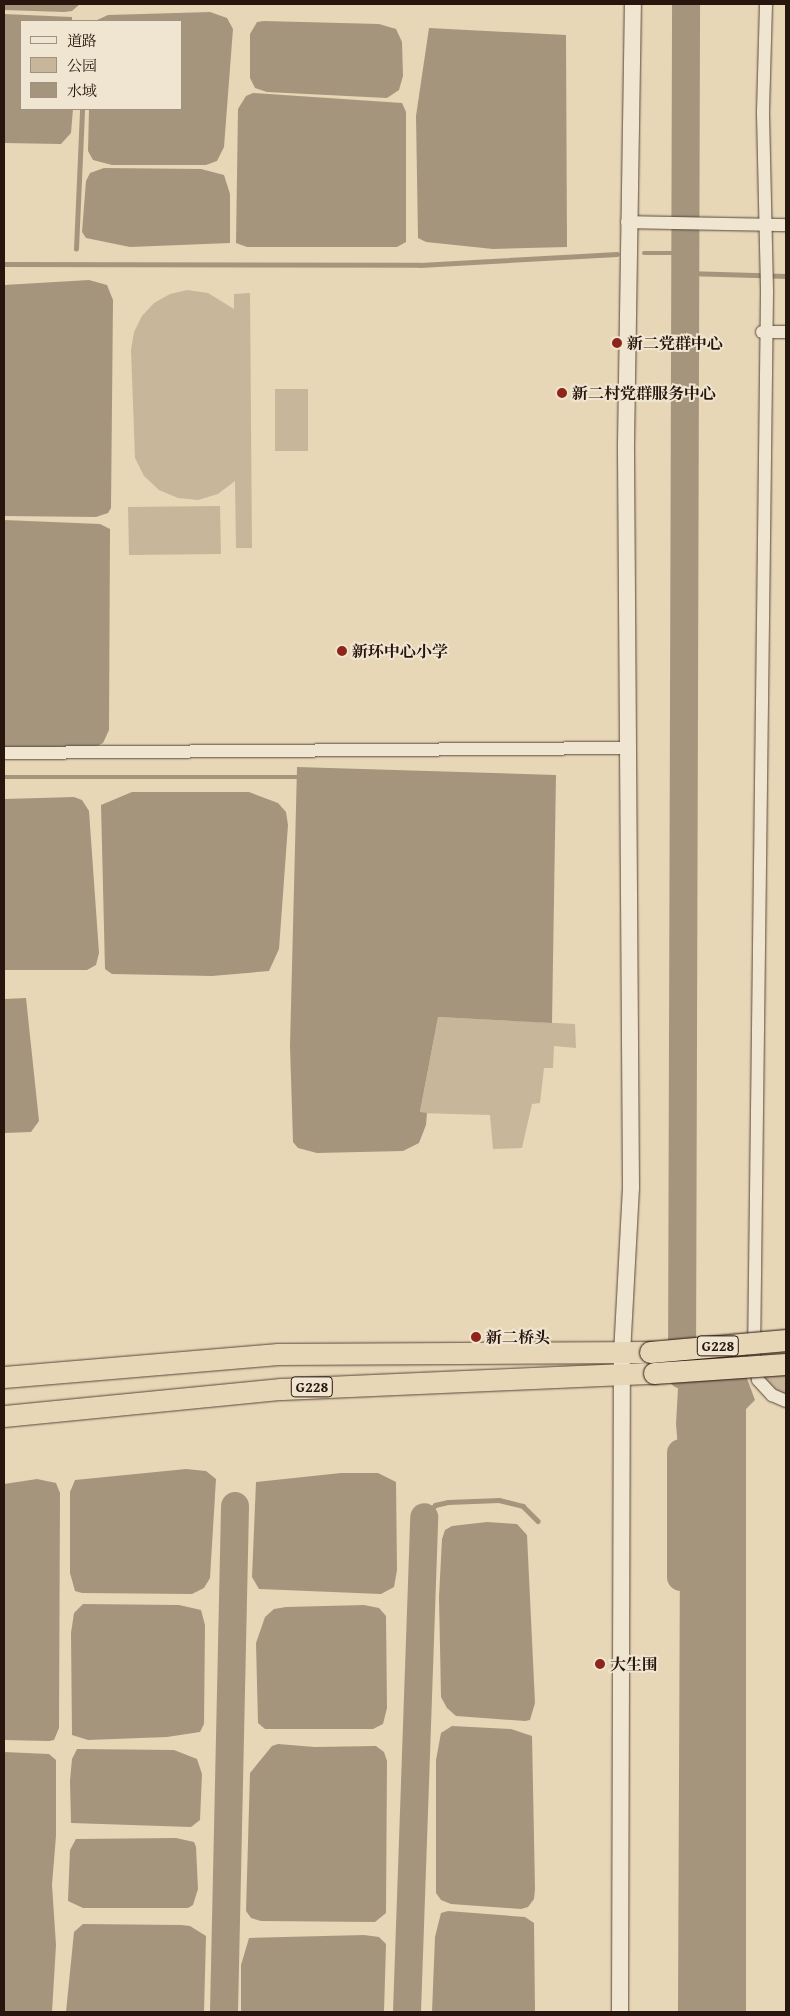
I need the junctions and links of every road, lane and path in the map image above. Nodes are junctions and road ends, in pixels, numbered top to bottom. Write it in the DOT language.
graph roads {
  1 [pos="633,4"];
  2 [pos="766,4"];
  3 [pos="627,222"];
  4 [pos="786,225"];
  5 [pos="762,332"];
  6 [pos="786,332"];
  7 [pos="628,748"];
  8 [pos="4,753"];
  9 [pos="786,1340"];
  10 [pos="786,1364"];
  11 [pos="622,1365"];
  12 [pos="4,1377"];
  13 [pos="786,1401"];
  14 [pos="4,1416"];
  15 [pos="620,2012"];
  1 -- 7 [label="street"];
  2 -- 13 [label="street"];
  3 -- 4 [label="street"];
  5 -- 6 [label="street"];
  7 -- 8 [label="street"];
  7 -- 11 [label="street"];
  9 -- 11 [label="highway, G228, bridge"];
  10 -- 11 [label="highway, G228, bridge"];
  11 -- 12 [label="highway, G228"];
  11 -- 14 [label="highway, G228"];
  11 -- 15 [label="street"];
}
